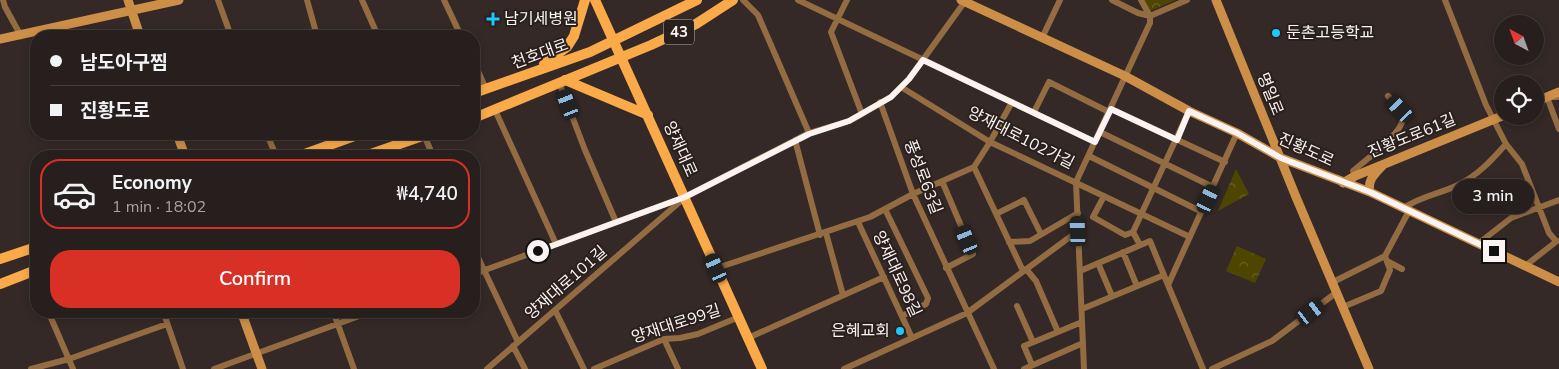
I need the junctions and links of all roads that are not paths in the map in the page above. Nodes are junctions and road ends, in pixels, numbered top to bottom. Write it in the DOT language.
graph roads {
  1 [pos="128,0"];
  2 [pos="179,0"];
  3 [pos="218,0"];
  4 [pos="307,0"];
  5 [pos="362,0"];
  6 [pos="444,0"];
  7 [pos="585,0"];
  8 [pos="595,0"];
  9 [pos="697,0"];
  10 [pos="733,0"];
  11 [pos="743,0"];
  12 [pos="798,0"];
  13 [pos="847,0"];
  14 [pos="1060,0"];
  15 [pos="1112,0"];
  16 [pos="1141,0"];
  17 [pos="1187,0"];
  18 [pos="1216,0"];
  19 [pos="1445,0"];
  20 [pos="964,1"];
  21 [pos="3,5"];
  22 [pos="132,10"];
  23 [pos="1150,16"];
  24 [pos="838,19"];
  25 [pos="47,30"];
  26 [pos="138,30"];
  27 [pos="229,30"];
  28 [pos="316,30"];
  29 [pos="374,30"];
  30 [pos="458,30"];
  31 [pos="30,34"];
  32 [pos="21,36"];
  33 [pos="1042,38"];
  34 [pos="0,39"];
  35 [pos="614,41"];
  36 [pos="622,58"];
  37 [pos="923,60"];
  38 [pos="529,74"];
  39 [pos="480,76"];
  40 [pos="1124,76"];
  41 [pos="562,81"];
  42 [pos="901,87"];
  43 [pos="486,89"];
  44 [pos="480,91"];
  45 [pos="1559,92"];
  46 [pos="1388,96"];
  47 [pos="1547,97"];
  48 [pos="1559,97"];
  49 [pos="1544,98"];
  50 [pos="880,102"];
  51 [pos="1012,102"];
  52 [pos="495,110"];
  53 [pos="1110,111"];
  54 [pos="1189,111"];
  55 [pos="1034,112"];
  56 [pos="862,114"];
  57 [pos="1494,114"];
  58 [pos="648,115"];
  59 [pos="480,116"];
  60 [pos="1494,120"];
  61 [pos="1500,125"];
  62 [pos="1559,129"];
  63 [pos="1100,132"];
  64 [pos="1237,133"];
  65 [pos="809,134"];
  66 [pos="343,140"];
  67 [pos="409,140"];
  68 [pos="794,140"];
  69 [pos="1177,140"];
  70 [pos="990,142"];
  71 [pos="1095,142"];
  72 [pos="1506,144"];
  73 [pos="316,150"];
  74 [pos="382,150"];
  75 [pos="1089,156"];
  76 [pos="1281,158"];
  77 [pos="1225,162"];
  78 [pos="1386,162"];
  79 [pos="1166,164"];
  80 [pos="974,167"];
  81 [pos="1355,176"];
  82 [pos="942,181"];
  83 [pos="1076,182"];
  84 [pos="1343,183"];
  85 [pos="1213,187"];
  86 [pos="1154,188"];
  87 [pos="1370,192"];
  88 [pos="913,194"];
  89 [pos="1104,196"];
  90 [pos="685,197"];
  91 [pos="1559,200"];
  92 [pos="1539,207"];
  93 [pos="885,209"];
  94 [pos="1406,210"];
  95 [pos="1202,212"];
  96 [pos="1078,213"];
  97 [pos="996,214"];
  98 [pos="1142,214"];
  99 [pos="616,222"];
  100 [pos="858,222"];
  101 [pos="1078,231"];
  102 [pos="1133,232"];
  103 [pos="823,234"];
  104 [pos="1041,234"];
  105 [pos="1190,238"];
  106 [pos="1557,241"];
  107 [pos="1009,242"];
  108 [pos="556,244"];
  109 [pos="1479,244"];
  110 [pos="1140,245"];
  111 [pos="30,249"];
  112 [pos="1123,252"];
  113 [pos="1,256"];
  114 [pos="1386,259"];
  115 [pos="1098,263"];
  116 [pos="480,264"];
  117 [pos="1525,266"];
  118 [pos="716,268"];
  119 [pos="946,268"];
  120 [pos="1402,269"];
  121 [pos="1024,270"];
  122 [pos="483,271"];
  123 [pos="1080,271"];
  124 [pos="480,272"];
  125 [pos="1164,275"];
  126 [pos="30,276"];
  127 [pos="884,277"];
  128 [pos="1333,282"];
  129 [pos="1559,282"];
  130 [pos="0,284"];
  131 [pos="1138,286"];
  132 [pos="1168,286"];
  133 [pos="1337,292"];
  134 [pos="843,296"];
  135 [pos="1112,296"];
  136 [pos="1017,306"];
  137 [pos="1343,307"];
  138 [pos="1082,309"];
  139 [pos="555,310"];
  140 [pos="967,313"];
  141 [pos="902,316"];
  142 [pos="739,317"];
  143 [pos="51,318"];
  144 [pos="165,318"];
  145 [pos="243,318"];
  146 [pos="336,318"];
  147 [pos="354,318"];
  148 [pos="1082,322"];
  149 [pos="167,324"];
  150 [pos="338,324"];
  151 [pos="1058,332"];
  152 [pos="748,338"];
  153 [pos="912,338"];
  154 [pos="664,339"];
  155 [pos="1034,342"];
  156 [pos="1083,343"];
  157 [pos="516,344"];
  158 [pos="256,354"];
  159 [pos="69,360"];
  160 [pos="1032,365"];
  161 [pos="604,367"];
  162 [pos="853,367"];
  163 [pos="30,369"];
  164 [pos="73,369"];
  165 [pos="183,369"];
  166 [pos="214,369"];
  167 [pos="262,369"];
  168 [pos="354,369"];
  169 [pos="488,369"];
  170 [pos="525,369"];
  171 [pos="584,369"];
  172 [pos="594,369"];
  173 [pos="678,369"];
  174 [pos="762,369"];
  175 [pos="844,369"];
  176 [pos="994,369"];
  177 [pos="1024,369"];
  178 [pos="1084,369"];
  179 [pos="1203,369"];
  180 [pos="1212,369"];
  181 [pos="1369,369"];
  1 -- 22 [label="street"];
  2 -- 22 [label="street"];
  3 -- 27 [label="street"];
  4 -- 28 [label="street"];
  5 -- 29 [label="street"];
  6 -- 30 [label="street"];
  7 -- 38 [label="main road"];
  8 -- 35 [label="main road, 양재대로"];
  9 -- 35 [label="main road, 천호대로 / 43"];
  10 -- 36 [label="main road, 천호대로 / 43"];
  11 -- 65 [label="street"];
  12 -- 24 [label="street"];
  13 -- 24 [label="street"];
  14 -- 33 [label="street"];
  15 -- 23 [label="street"];
  16 -- 23 [label="street"];
  17 -- 23 [label="street"];
  18 -- 76 [label="street, 명일로"];
  19 -- 57 [label="street"];
  20 -- 33 [label="street, 진황도로"];
  20 -- 37 [label="street"];
  21 -- 32 [label="street"];
  22 -- 25 [label="street"];
  22 -- 26 [label="street"];
  23 -- 40 [label="street"];
  24 -- 37 [label="street"];
  24 -- 56 [label="street"];
  31 -- 32 [label="street"];
  32 -- 34 [label="street"];
  33 -- 40 [label="street, 진황도로"];
  35 -- 36 [label="main road, 양재대로"];
  35 -- 38 [label="main road, 천호대로 / 43"];
  36 -- 41 [label="main road, 천호대로 / 43"];
  36 -- 58 [label="main road, 양재대로"];
  37 -- 42 [label="street"];
  37 -- 51 [label="street"];
  38 -- 43 [label="main road, 천호대로 / 43"];
  39 -- 43 [label="street"];
  40 -- 53 [label="street"];
  40 -- 54 [label="street, 진황도로"];
  41 -- 52 [label="main road, 천호대로 / 43"];
  41 -- 58 [label="main road"];
  41 -- 99 [label="street, 천호대로"];
  42 -- 50 [label="street"];
  42 -- 70 [label="street, 양재대로102가길"];
  43 -- 44 [label="main road, 천호대로 / 43"];
  45 -- 47 [label="street"];
  46 -- 81 [label="street"];
  47 -- 48 [label="street"];
  47 -- 49 [label="street"];
  47 -- 62 [label="street"];
  50 -- 56 [label="street"];
  50 -- 88 [label="street, 풍성로63길"];
  51 -- 55 [label="street"];
  51 -- 70 [label="street"];
  52 -- 59 [label="main road, 천호대로 / 43"];
  52 -- 108 [label="street"];
  53 -- 55 [label="street"];
  53 -- 63 [label="street"];
  53 -- 69 [label="street"];
  54 -- 64 [label="street, 진황도로"];
  54 -- 69 [label="street"];
  55 -- 71 [label="street"];
  56 -- 65 [label="street"];
  58 -- 90 [label="main road, 양재대로"];
  60 -- 78 [label="street, 진황도로61길"];
  61 -- 72 [label="street"];
  63 -- 71 [label="street"];
  63 -- 79 [label="street"];
  64 -- 76 [label="street, 진황도로"];
  64 -- 77 [label="street"];
  65 -- 68 [label="street"];
  66 -- 73 [label="main road"];
  67 -- 74 [label="main road"];
  68 -- 90 [label="street"];
  68 -- 103 [label="street"];
  69 -- 77 [label="street"];
  69 -- 79 [label="street"];
  70 -- 80 [label="street"];
  70 -- 83 [label="street, 양재대로102가길"];
  71 -- 75 [label="street"];
  72 -- 92 [label="street"];
  72 -- 94 [label="street"];
  75 -- 83 [label="street"];
  75 -- 86 [label="street"];
  76 -- 84 [label="street, 진황도로"];
  76 -- 128 [label="street, 명일로"];
  77 -- 85 [label="street"];
  78 -- 81 [label="street, 진황도로61길"];
  78 -- 87 [label="street"];
  79 -- 85 [label="street"];
  79 -- 86 [label="street"];
  80 -- 82 [label="street"];
  80 -- 97 [label="street"];
  81 -- 84 [label="street, 진황도로61길"];
  82 -- 88 [label="street"];
  82 -- 119 [label="street"];
  83 -- 89 [label="street, 양재대로102가길"];
  83 -- 96 [label="street"];
  84 -- 87 [label="street, 진황도로"];
  85 -- 95 [label="street"];
  86 -- 95 [label="street"];
  86 -- 98 [label="street"];
  87 -- 94 [label="street, 진황도로"];
  88 -- 93 [label="street"];
  88 -- 119 [label="street, 풍성로63길"];
  89 -- 98 [label="street, 양재대로102가길"];
  89 -- 102 [label="street"];
  90 -- 99 [label="street"];
  90 -- 118 [label="main road, 양재대로"];
  90 -- 139 [label="street, 양재대로101길"];
  91 -- 92 [label="street"];
  92 -- 106 [label="street"];
  92 -- 109 [label="street"];
  93 -- 100 [label="street"];
  93 -- 141 [label="street"];
  94 -- 109 [label="street, 진황도로"];
  94 -- 114 [label="street"];
  95 -- 105 [label="street"];
  96 -- 101 [label="street"];
  96 -- 104 [label="street"];
  97 -- 104 [label="street"];
  97 -- 107 [label="street"];
  98 -- 102 [label="street"];
  98 -- 105 [label="street, 양재대로102가길"];
  99 -- 108 [label="street"];
  100 -- 103 [label="street"];
  100 -- 127 [label="street, 양재대로98길"];
  101 -- 121 [label="street, 양재대로98길"];
  101 -- 123 [label="street"];
  102 -- 110 [label="street"];
  103 -- 118 [label="street"];
  103 -- 134 [label="street"];
  104 -- 107 [label="street"];
  105 -- 132 [label="street"];
  106 -- 117 [label="street"];
  107 -- 121 [label="street"];
  108 -- 122 [label="street"];
  109 -- 117 [label="street, 진황도로"];
  110 -- 112 [label="street"];
  110 -- 125 [label="street"];
  111 -- 113 [label="main road"];
  112 -- 115 [label="street"];
  112 -- 131 [label="street"];
  114 -- 120 [label="street"];
  114 -- 128 [label="street"];
  114 -- 137 [label="street"];
  115 -- 123 [label="street"];
  115 -- 135 [label="street"];
  116 -- 122 [label="street"];
  117 -- 129 [label="street, 진황도로"];
  118 -- 142 [label="main road, 양재대로"];
  119 -- 140 [label="street, 풍성로63길"];
  121 -- 140 [label="street, 양재대로98길"];
  121 -- 151 [label="street"];
  122 -- 124 [label="street"];
  122 -- 157 [label="street"];
  123 -- 138 [label="street"];
  125 -- 131 [label="street"];
  125 -- 132 [label="street"];
  126 -- 130 [label="main road"];
  127 -- 134 [label="street"];
  127 -- 141 [label="street, 양재대로98길"];
  128 -- 133 [label="street, 명일로"];
  131 -- 135 [label="street"];
  132 -- 179 [label="street"];
  133 -- 137 [label="street, 명일로"];
  133 -- 180 [label="street"];
  134 -- 152 [label="street"];
  135 -- 138 [label="street"];
  136 -- 155 [label="street"];
  137 -- 181 [label="street, 명일로"];
  138 -- 148 [label="street"];
  139 -- 157 [label="street, 양재대로101길"];
  139 -- 171 [label="street"];
  140 -- 153 [label="street, 양재대로98길"];
  140 -- 176 [label="street, 풍성로63길"];
  141 -- 153 [label="street, 양재대로98길"];
  142 -- 152 [label="main road, 양재대로"];
  142 -- 154 [label="street, 양재대로99길"];
  143 -- 159 [label="street"];
  144 -- 149 [label="street"];
  145 -- 158 [label="street"];
  146 -- 150 [label="street"];
  147 -- 150 [label="street"];
  148 -- 151 [label="street"];
  148 -- 156 [label="street"];
  149 -- 159 [label="street"];
  149 -- 165 [label="street"];
  150 -- 158 [label="street"];
  150 -- 168 [label="street"];
  151 -- 155 [label="street"];
  152 -- 174 [label="main road, 양재대로"];
  153 -- 162 [label="street, 양재대로98길"];
  154 -- 161 [label="street, 양재대로99길"];
  154 -- 173 [label="street"];
  155 -- 160 [label="street"];
  156 -- 160 [label="street"];
  156 -- 178 [label="street"];
  157 -- 169 [label="street, 양재대로101길"];
  157 -- 170 [label="street"];
  158 -- 166 [label="street"];
  158 -- 167 [label="street"];
  159 -- 163 [label="street"];
  159 -- 164 [label="street"];
  160 -- 177 [label="street"];
  161 -- 172 [label="street, 양재대로99길"];
  162 -- 175 [label="street, 양재대로98길"];
}
